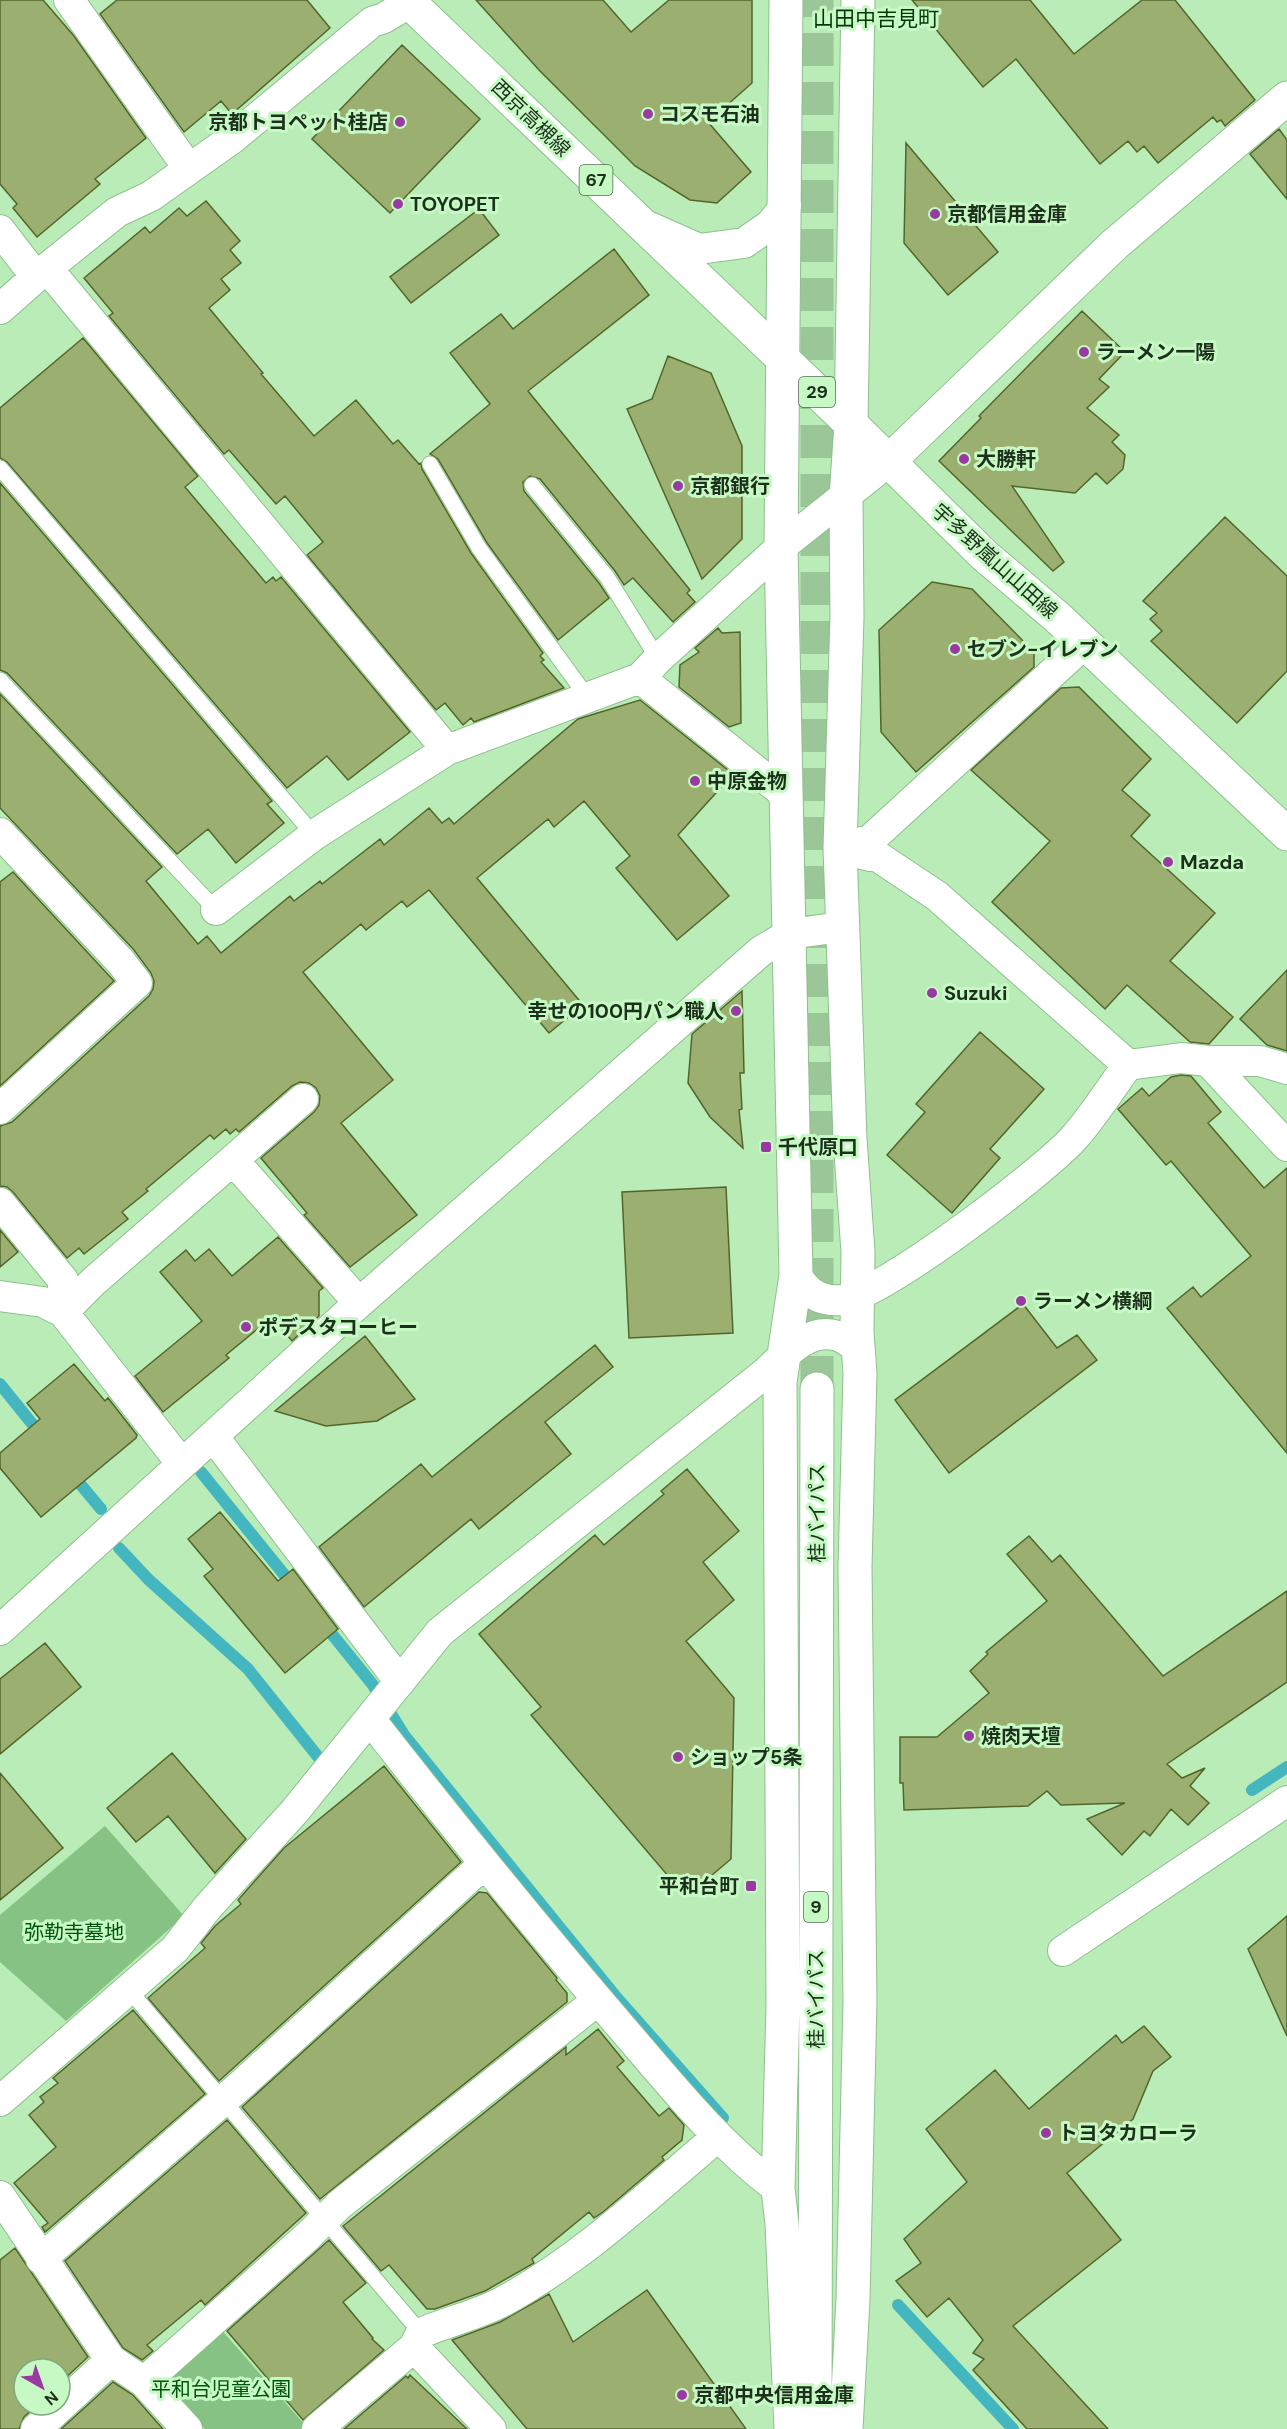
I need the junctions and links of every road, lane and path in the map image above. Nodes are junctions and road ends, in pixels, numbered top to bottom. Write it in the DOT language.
graph roads {
  1 [pos="69,0"];
  2 [pos="786,0"];
  3 [pos="858,0"];
  4 [pos="410,1"];
  5 [pos="1287,98"];
  6 [pos="189,170"];
  7 [pos="786,206"];
  8 [pos="641,223"];
  9 [pos="0,230"];
  10 [pos="41,272"];
  11 [pos="0,309"];
  12 [pos="784,360"];
  13 [pos="851,424"];
  14 [pos="889,461"];
  15 [pos="430,464"];
  16 [pos="0,468"];
  17 [pos="532,485"];
  18 [pos="846,498"];
  19 [pos="781,547"];
  20 [pos="1086,643"];
  21 [pos="649,668"];
  22 [pos="0,680"];
  23 [pos="588,698"];
  24 [pos="447,750"];
  25 [pos="785,794"];
  26 [pos="1287,834"];
  27 [pos="314,835"];
  28 [pos="2,840"];
  29 [pos="840,848"];
  30 [pos="216,910"];
  31 [pos="841,927"];
  32 [pos="790,934"];
  33 [pos="1208,1061"];
  34 [pos="1128,1065"];
  35 [pos="1287,1069"];
  36 [pos="303,1099"];
  37 [pos="0,1109"];
  38 [pos="1287,1146"];
  39 [pos="234,1161"];
  40 [pos="0,1203"];
  41 [pos="796,1275"];
  42 [pos="0,1296"];
  43 [pos="857,1296"];
  44 [pos="359,1304"];
  45 [pos="63,1312"];
  46 [pos="859,1349"];
  47 [pos="785,1355"];
  48 [pos="817,1389"];
  49 [pos="213,1436"];
  50 [pos="182,1464"];
  51 [pos="0,1630"];
  52 [pos="400,1682"];
  53 [pos="370,1719"];
  54 [pos="1287,1801"];
  55 [pos="484,1864"];
  56 [pos="1064,1951"];
  57 [pos="129,1990"];
  58 [pos="598,2000"];
  59 [pos="0,2101"];
  60 [pos="222,2101"];
  61 [pos="717,2138"];
  62 [pos="778,2189"];
  63 [pos="6,2216"];
  64 [pos="325,2220"];
  65 [pos="41,2259"];
  66 [pos="418,2340"];
  67 [pos="111,2360"];
  68 [pos="144,2382"];
  69 [pos="36,2429"];
  70 [pos="187,2429"];
  71 [pos="317,2429"];
  72 [pos="491,2429"];
  73 [pos="791,2429"];
  74 [pos="815,2429"];
  75 [pos="846,2429"];
  1 -- 6 [label="street"];
  2 -- 7 [label="main road"];
  3 -- 13 [label="main road"];
  4 -- 6 [label="street"];
  4 -- 8 [label="main road, 西京高槻線 / 67"];
  5 -- 14 [label="main road"];
  6 -- 10 [label="street"];
  7 -- 8 [label="street"];
  7 -- 12 [label="main road"];
  8 -- 12 [label="main road, 西京高槻線 / 67"];
  9 -- 10 [label="street"];
  10 -- 11 [label="street"];
  10 -- 24 [label="street"];
  12 -- 13 [label="main road, 宇多野嵐山山田線 / 29"];
  12 -- 19 [label="main road"];
  13 -- 14 [label="main road, 宇多野嵐山山田線 / 29"];
  13 -- 18 [label="main road"];
  14 -- 18 [label="street"];
  14 -- 20 [label="main road, 宇多野嵐山山田線 / 29"];
  15 -- 23 [label="lane"];
  16 -- 27 [label="lane"];
  17 -- 21 [label="lane"];
  18 -- 19 [label="street"];
  18 -- 29 [label="main road"];
  19 -- 21 [label="street"];
  19 -- 25 [label="main road"];
  20 -- 26 [label="main road, 宇多野嵐山山田線 / 29"];
  20 -- 29 [label="street"];
  21 -- 23 [label="street"];
  21 -- 25 [label="street"];
  22 -- 30 [label="lane"];
  23 -- 24 [label="street"];
  24 -- 27 [label="street"];
  25 -- 32 [label="main road"];
  27 -- 30 [label="street"];
  28 -- 37 [label="street"];
  29 -- 31 [label="main road"];
  29 -- 34 [label="street"];
  31 -- 32 [label="street"];
  31 -- 43 [label="main road"];
  32 -- 41 [label="main road"];
  32 -- 44 [label="street"];
  33 -- 34 [label="street"];
  33 -- 35 [label="street"];
  33 -- 38 [label="street"];
  34 -- 43 [label="street"];
  36 -- 39 [label="street"];
  39 -- 44 [label="street"];
  39 -- 45 [label="street"];
  40 -- 45 [label="street"];
  41 -- 43 [label="street"];
  41 -- 47 [label="main road"];
  42 -- 45 [label="street"];
  43 -- 46 [label="main road"];
  44 -- 49 [label="street"];
  45 -- 50 [label="street"];
  46 -- 47 [label="street"];
  46 -- 75 [label="main road"];
  47 -- 52 [label="street"];
  47 -- 62 [label="main road"];
  48 -- 74 [label="main road, 桂バイパス / 9"];
  49 -- 50 [label="street"];
  49 -- 52 [label="street"];
  50 -- 51 [label="street"];
  52 -- 53 [label="street"];
  53 -- 55 [label="street"];
  53 -- 57 [label="street"];
  54 -- 56 [label="street"];
  55 -- 58 [label="street"];
  55 -- 60 [label="street"];
  57 -- 59 [label="street"];
  57 -- 60 [label="lane"];
  58 -- 61 [label="street"];
  58 -- 64 [label="street"];
  60 -- 64 [label="lane"];
  60 -- 65 [label="street"];
  61 -- 62 [label="street"];
  61 -- 66 [label="street"];
  62 -- 73 [label="main road"];
  63 -- 65 [label="street"];
  64 -- 66 [label="lane"];
  64 -- 68 [label="street"];
  65 -- 67 [label="street"];
  66 -- 71 [label="street"];
  66 -- 72 [label="street"];
  67 -- 68 [label="street"];
  67 -- 69 [label="street"];
  68 -- 70 [label="street"];
}
